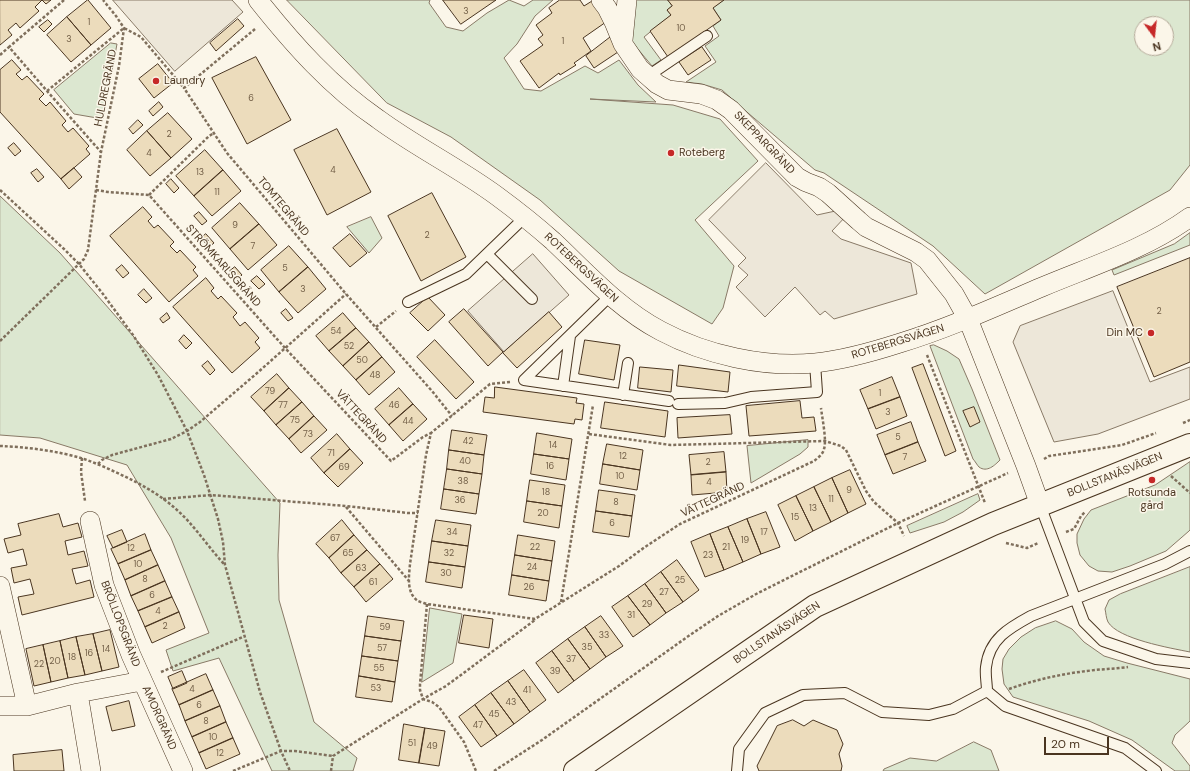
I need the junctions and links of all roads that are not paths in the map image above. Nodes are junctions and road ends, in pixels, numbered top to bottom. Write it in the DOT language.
graph roads {
  1 [pos="258,0"];
  2 [pos="601,0"];
  3 [pos="627,0"];
  4 [pos="707,36"];
  5 [pos="623,44"];
  6 [pos="648,76"];
  7 [pos="1190,217"];
  8 [pos="525,218"];
  9 [pos="487,254"];
  10 [pos="610,296"];
  11 [pos="532,299"];
  12 [pos="408,302"];
  13 [pos="968,319"];
  14 [pos="570,336"];
  15 [pos="628,363"];
  16 [pos="815,363"];
  17 [pos="563,386"];
  18 [pos="624,395"];
  19 [pos="1190,445"];
  20 [pos="1040,505"];
  21 [pos="90,521"];
  22 [pos="1189,550"];
  23 [pos="0,586"];
  24 [pos="1075,599"];
  25 [pos="1190,663"];
  26 [pos="142,681"];
  27 [pos="987,691"];
  28 [pos="78,693"];
  29 [pos="0,706"];
  30 [pos="27,706"];
  31 [pos="91,771"];
  32 [pos="183,771"];
  33 [pos="575,771"];
  34 [pos="737,771"];
  35 [pos="1156,771"];
  1 -- 8 [label="street, ROTEBERGSVÄGEN"];
  2 -- 5 [label="street, SKEPPARGRÄND"];
  3 -- 5 [label="street"];
  4 -- 6 [label="lane"];
  5 -- 6 [label="street, SKEPPARGRÄND"];
  6 -- 13 [label="street, SKEPPARGRÄND"];
  7 -- 13 [label="street, ROTEBERGSVÄGEN"];
  8 -- 9 [label="lane"];
  8 -- 10 [label="street, ROTEBERGSVÄGEN"];
  9 -- 11 [label="lane"];
  9 -- 12 [label="lane"];
  10 -- 14 [label="lane"];
  10 -- 16 [label="street, ROTEBERGSVÄGEN"];
  13 -- 16 [label="street, ROTEBERGSVÄGEN"];
  13 -- 20 [label="street"];
  14 -- 17 [label="lane"];
  14 -- 17 [label="lane"];
  15 -- 18 [label="lane"];
  16 -- 18 [label="lane"];
  17 -- 18 [label="lane"];
  19 -- 20 [label="street, BOLLSTANÄSVÄGEN"];
  20 -- 24 [label="lane"];
  20 -- 33 [label="street, BOLLSTANÄSVÄGEN"];
  21 -- 26 [label="street, BRÖLLOPSGRÄND"];
  22 -- 24 [label="lane"];
  23 -- 30 [label="street"];
  24 -- 25 [label="lane"];
  24 -- 27 [label="lane"];
  26 -- 28 [label="street, AMORGRÄND"];
  26 -- 32 [label="street, AMORGRÄND"];
  27 -- 34 [label="lane"];
  27 -- 35 [label="lane"];
  28 -- 30 [label="street, AMORGRÄND"];
  28 -- 31 [label="street"];
  29 -- 30 [label="street, AMORGRÄND"];
}
